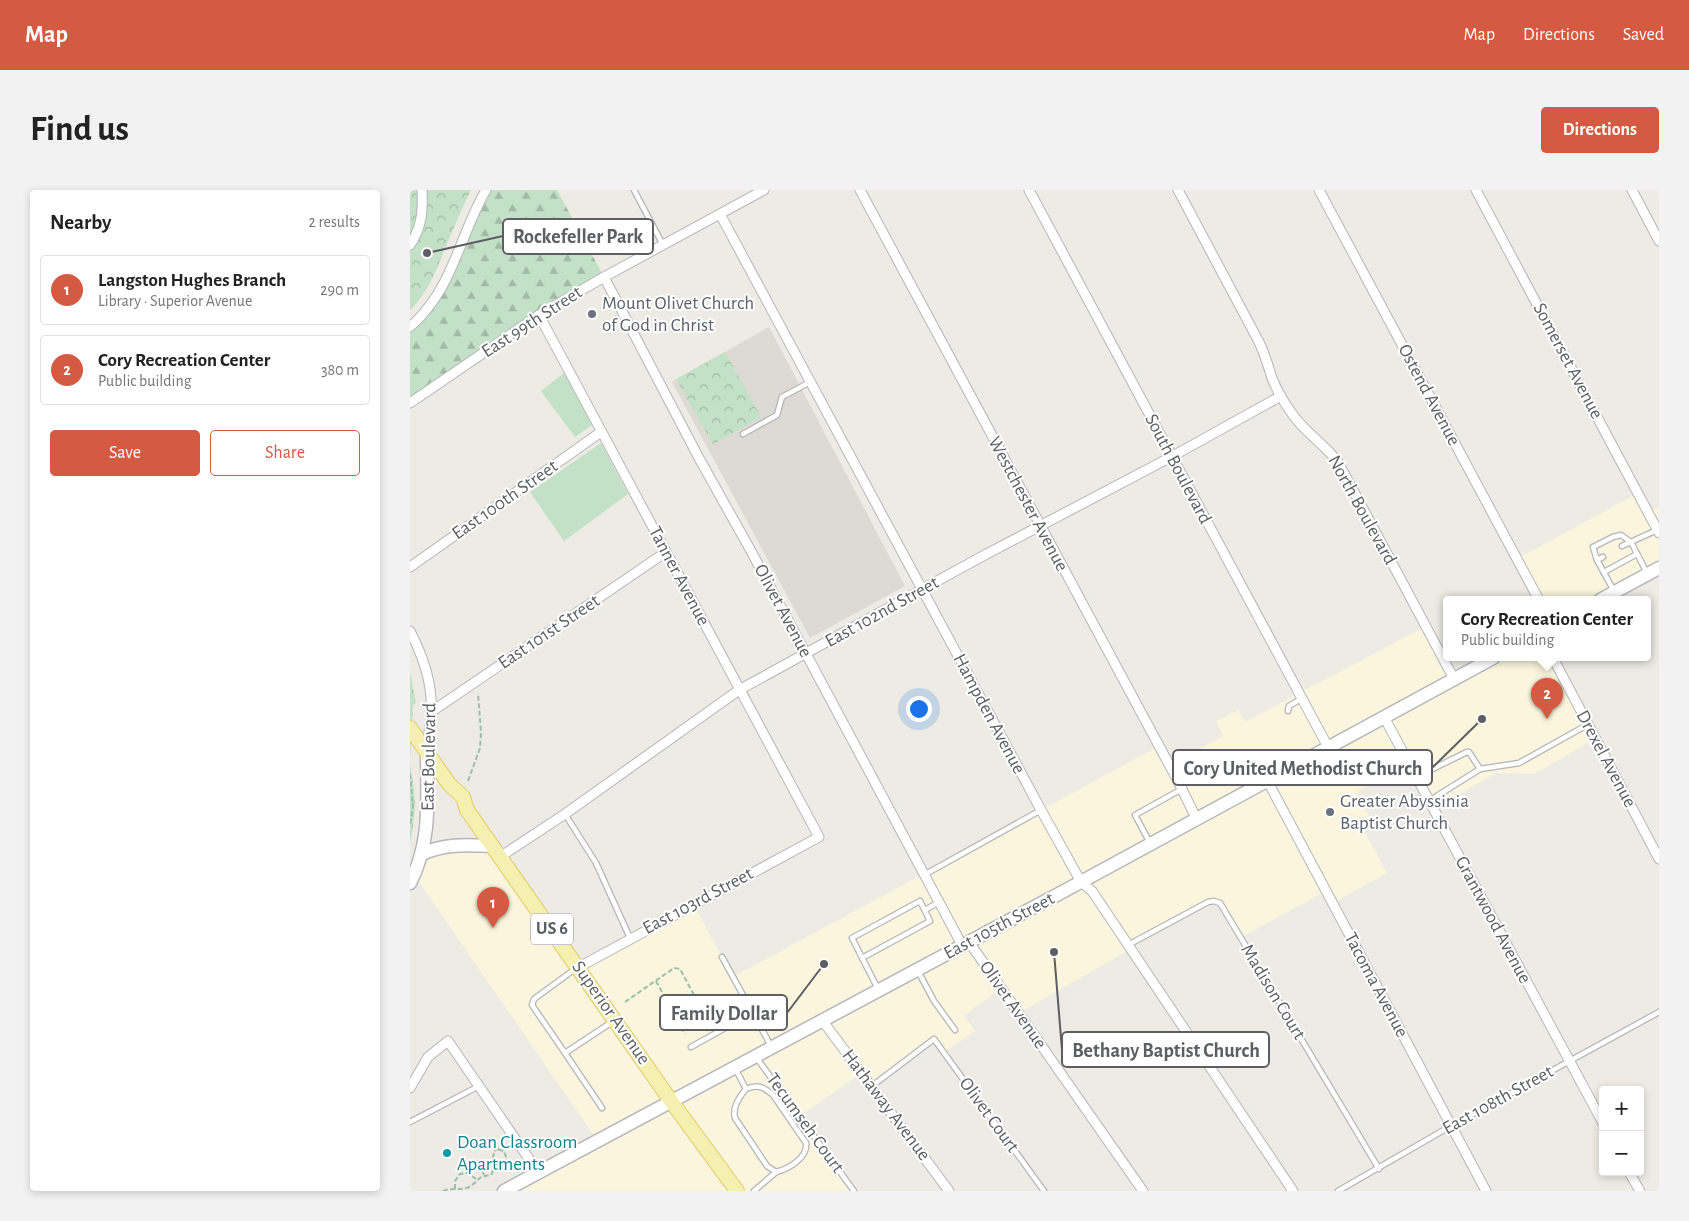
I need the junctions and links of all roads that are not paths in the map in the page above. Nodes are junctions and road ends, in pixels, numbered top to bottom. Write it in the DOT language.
graph roads {
  1 [pos="422,190"];
  2 [pos="486,190"];
  3 [pos="634,190"];
  4 [pos="764,190"];
  5 [pos="860,190"];
  6 [pos="1028,190"];
  7 [pos="1178,190"];
  8 [pos="1319,190"];
  9 [pos="1476,190"];
  10 [pos="1632,190"];
  11 [pos="720,214"];
  12 [pos="1659,241"];
  13 [pos="410,245"];
  14 [pos="663,245"];
  15 [pos="604,277"];
  16 [pos="539,315"];
  17 [pos="410,327"];
  18 [pos="810,382"];
  19 [pos="1281,396"];
  20 [pos="410,403"];
  21 [pos="601,432"];
  22 [pos="743,434"];
  23 [pos="1171,457"];
  24 [pos="1040,525"];
  25 [pos="1658,532"];
  26 [pos="1631,542"];
  27 [pos="1622,546"];
  28 [pos="666,552"];
  29 [pos="1638,554"];
  30 [pos="1602,557"];
  31 [pos="1597,560"];
  32 [pos="410,567"];
  33 [pos="1604,572"];
  34 [pos="1653,572"];
  35 [pos="922,590"];
  36 [pos="1615,592"];
  37 [pos="1537,596"];
  38 [pos="1608,596"];
  39 [pos="410,631"];
  40 [pos="806,653"];
  41 [pos="1443,658"];
  42 [pos="1444,661"];
  43 [pos="1487,661"];
  44 [pos="1555,661"];
  45 [pos="1454,679"];
  46 [pos="740,690"];
  47 [pos="1302,699"];
  48 [pos="1288,711"];
  49 [pos="431,712"];
  50 [pos="1384,717"];
  51 [pos="1588,725"];
  52 [pos="410,728"];
  53 [pos="1328,747"];
  54 [pos="427,752"];
  55 [pos="1256,769"];
  56 [pos="1480,769"];
  57 [pos="1416,776"];
  58 [pos="1265,781"];
  59 [pos="1182,789"];
  60 [pos="1429,801"];
  61 [pos="1041,810"];
  62 [pos="565,814"];
  63 [pos="1196,818"];
  64 [pos="818,837"];
  65 [pos="1150,843"];
  66 [pos="497,851"];
  67 [pos="422,854"];
  68 [pos="1659,859"];
  69 [pos="924,875"];
  70 [pos="1081,882"];
  71 [pos="410,883"];
  72 [pos="939,902"];
  73 [pos="924,910"];
  74 [pos="630,938"];
  75 [pos="966,943"];
  76 [pos="1128,945"];
  77 [pos="722,957"];
  78 [pos="862,958"];
  79 [pos="578,966"];
  80 [pos="917,969"];
  81 [pos="879,990"];
  82 [pos="1659,1012"];
  83 [pos="752,1013"];
  84 [pos="615,1020"];
  85 [pos="822,1020"];
  86 [pos="955,1030"];
  87 [pos="691,1047"];
  88 [pos="772,1047"];
  89 [pos="565,1053"];
  90 [pos="756,1056"];
  91 [pos="1569,1060"];
  92 [pos="734,1067"];
  93 [pos="479,1086"];
  94 [pos="872,1086"];
  95 [pos="410,1088"];
  96 [pos="746,1089"];
  97 [pos="671,1101"];
  98 [pos="602,1108"];
  99 [pos="1599,1115"];
  100 [pos="410,1122"];
  101 [pos="1451,1126"];
  102 [pos="1379,1169"];
  103 [pos="538,1172"];
  104 [pos="776,1172"];
  105 [pos="1632,1176"];
  106 [pos="521,1187"];
  107 [pos="504,1191"];
  108 [pos="737,1191"];
  109 [pos="754,1191"];
  110 [pos="854,1191"];
  111 [pos="949,1191"];
  112 [pos="1044,1191"];
  113 [pos="1143,1191"];
  114 [pos="1293,1191"];
  115 [pos="1338,1191"];
  116 [pos="1486,1191"];
  117 [pos="1640,1191"];
  1 -- 13 [label="street"];
  2 -- 17 [label="street"];
  3 -- 14 [label="lane"];
  4 -- 11 [label="street, East 99th Street"];
  5 -- 24 [label="street, Westchester Avenue"];
  6 -- 23 [label="street, South Boulevard"];
  7 -- 19 [label="street, North Boulevard"];
  8 -- 37 [label="street, Ostend Avenue"];
  9 -- 25 [label="street, Somerset Avenue"];
  10 -- 12 [label="street"];
  11 -- 14 [label="street, East 99th Street"];
  11 -- 18 [label="street, Hampden Avenue"];
  14 -- 15 [label="street, East 99th Street"];
  15 -- 16 [label="street, East 99th Street"];
  15 -- 40 [label="street, Olivet Avenue"];
  16 -- 20 [label="street, East 99th Street"];
  16 -- 21 [label="street, Tanner Avenue"];
  18 -- 22 [label="lane"];
  18 -- 35 [label="street, Hampden Avenue"];
  19 -- 23 [label="street, East 102nd Street"];
  19 -- 41 [label="street, North Boulevard"];
  21 -- 28 [label="street, Tanner Avenue"];
  21 -- 32 [label="street, East 100th Street"];
  23 -- 24 [label="street, East 102nd Street"];
  23 -- 47 [label="street, South Boulevard"];
  24 -- 35 [label="street, East 102nd Street"];
  24 -- 59 [label="street, Westchester Avenue"];
  25 -- 26 [label="lane"];
  26 -- 27 [label="lane"];
  26 -- 29 [label="lane"];
  26 -- 31 [label="lane"];
  28 -- 46 [label="street, Tanner Avenue"];
  28 -- 49 [label="street, East 101st Street"];
  29 -- 33 [label="lane"];
  29 -- 34 [label="lane"];
  30 -- 31 [label="lane"];
  31 -- 33 [label="lane"];
  33 -- 36 [label="lane"];
  34 -- 36 [label="main road"];
  35 -- 40 [label="street, East 102nd Street"];
  35 -- 61 [label="street, Hampden Avenue"];
  36 -- 38 [label="main road"];
  39 -- 49 [label="street, East Boulevard"];
  40 -- 46 [label="street, East 102nd Street"];
  40 -- 69 [label="street, Olivet Avenue"];
  42 -- 45 [label="street, North Boulevard"];
  43 -- 45 [label="main road, East 105th Street"];
  44 -- 51 [label="street, Drexel Avenue"];
  45 -- 50 [label="main road, East 105th Street"];
  46 -- 62 [label="street, East 102nd Street"];
  46 -- 64 [label="street, Tanner Avenue"];
  47 -- 48 [label="lane"];
  47 -- 53 [label="street, South Boulevard"];
  49 -- 54 [label="street, East Boulevard"];
  50 -- 53 [label="main road, East 105th Street"];
  50 -- 57 [label="street, Grantwood Avenue"];
  51 -- 56 [label="lane"];
  51 -- 68 [label="street, Drexel Avenue"];
  52 -- 54 [label="main road, Superior Avenue / US 6"];
  53 -- 58 [label="main road, East 105th Street"];
  54 -- 66 [label="main road, Superior Avenue / US 6"];
  54 -- 67 [label="main road, East Boulevard"];
  55 -- 58 [label="lane"];
  56 -- 57 [label="lane"];
  56 -- 60 [label="lane"];
  57 -- 60 [label="street, Grantwood Avenue"];
  58 -- 63 [label="main road, East 105th Street"];
  58 -- 101 [label="street, Tacoma Avenue"];
  59 -- 63 [label="street, Westchester Avenue"];
  59 -- 65 [label="lane"];
  60 -- 91 [label="street, Grantwood Avenue"];
  61 -- 69 [label="lane"];
  61 -- 70 [label="street, Hampden Avenue"];
  62 -- 66 [label="street, East 102nd Street"];
  62 -- 74 [label="lane"];
  63 -- 65 [label="main road, East 105th Street"];
  64 -- 74 [label="street, East 103rd Street"];
  65 -- 70 [label="main road, East 105th Street"];
  66 -- 67 [label="main road"];
  66 -- 79 [label="main road, Superior Avenue / US 6"];
  67 -- 71 [label="main road, East Boulevard"];
  69 -- 72 [label="street, Olivet Avenue"];
  70 -- 75 [label="main road, East 105th Street"];
  70 -- 76 [label="street, Hampden Avenue"];
  72 -- 73 [label="lane"];
  72 -- 75 [label="street, Olivet Avenue"];
  73 -- 78 [label="lane"];
  73 -- 78 [label="lane"];
  74 -- 79 [label="street, East 103rd Street"];
  75 -- 80 [label="main road, East 105th Street"];
  75 -- 113 [label="street, Olivet Avenue"];
  76 -- 102 [label="lane, Madison Court"];
  76 -- 114 [label="street, Hampden Avenue"];
  77 -- 83 [label="lane"];
  78 -- 81 [label="lane"];
  79 -- 84 [label="main road, Superior Avenue / US 6"];
  79 -- 89 [label="lane"];
  80 -- 81 [label="main road, East 105th Street"];
  80 -- 86 [label="lane"];
  81 -- 85 [label="main road, East 105th Street"];
  82 -- 91 [label="lane, East 108th Street"];
  83 -- 87 [label="lane"];
  83 -- 88 [label="lane"];
  84 -- 89 [label="lane"];
  84 -- 97 [label="main road, Superior Avenue / US 6"];
  85 -- 88 [label="main road, East 105th Street"];
  85 -- 94 [label="street, Hathaway Avenue"];
  88 -- 90 [label="main road, East 105th Street"];
  89 -- 98 [label="lane"];
  90 -- 92 [label="main road, East 105th Street"];
  90 -- 110 [label="lane, Tecumseh Court"];
  91 -- 99 [label="street, Grantwood Avenue"];
  91 -- 101 [label="lane, East 108th Street"];
  92 -- 96 [label="lane"];
  92 -- 97 [label="main road, East 105th Street"];
  93 -- 95 [label="street"];
  93 -- 100 [label="lane"];
  93 -- 103 [label="street"];
  94 -- 111 [label="street, Hathaway Avenue"];
  94 -- 112 [label="lane, Olivet Court"];
  96 -- 104 [label="lane"];
  96 -- 104 [label="lane"];
  97 -- 103 [label="main road, East 105th Street"];
  97 -- 108 [label="main road, Superior Avenue / US 6"];
  101 -- 102 [label="lane, East 108th Street"];
  101 -- 116 [label="street, Tacoma Avenue"];
  102 -- 115 [label="lane, East 108th Street"];
  103 -- 106 [label="main road, East 105th Street"];
  104 -- 109 [label="lane"];
  105 -- 117 [label="street"];
  106 -- 107 [label="main road, East 105th Street"];
}
